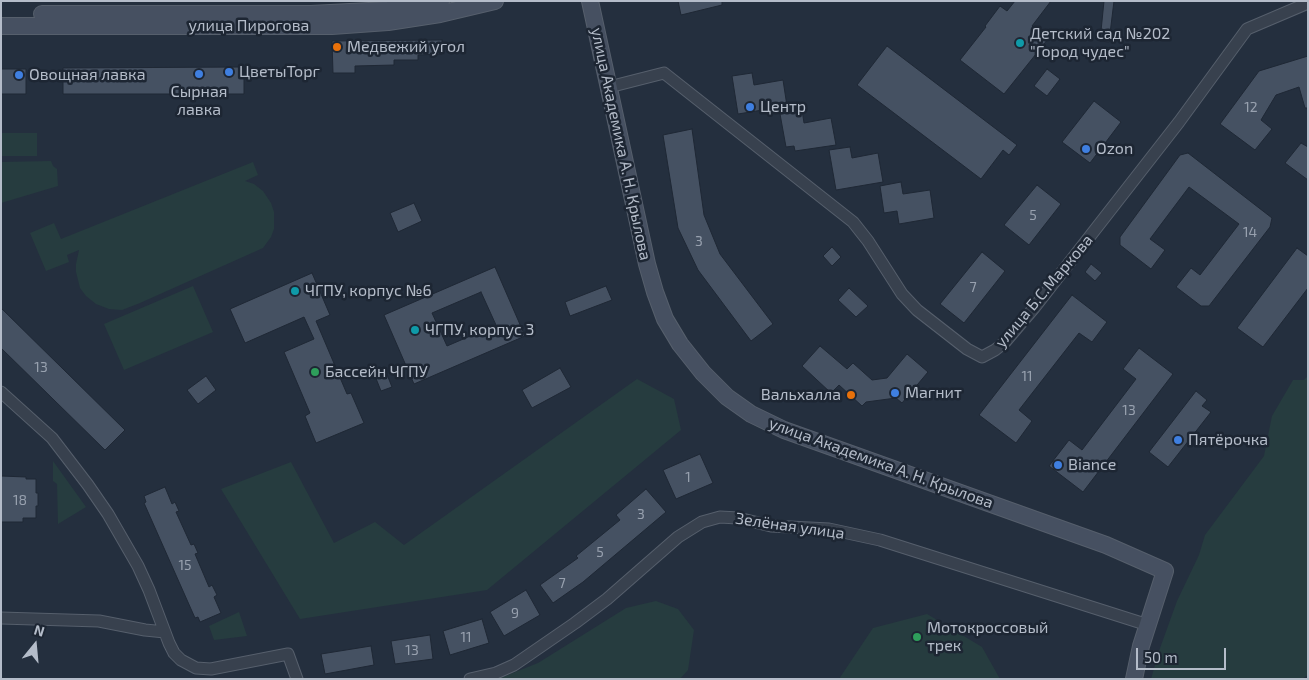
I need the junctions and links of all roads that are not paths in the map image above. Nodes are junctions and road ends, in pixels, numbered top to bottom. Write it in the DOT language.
graph roads {
  1 [pos="441,1"];
  2 [pos="495,1"];
  3 [pos="590,1"];
  4 [pos="1308,3"];
  5 [pos="1,14"];
  6 [pos="256,20"];
  7 [pos="1,26"];
  8 [pos="609,87"];
  9 [pos="1,392"];
  10 [pos="1,618"];
  11 [pos="1148,624"];
  12 [pos="165,632"];
  13 [pos="297,679"];
  14 [pos="470,679"];
  15 [pos="1134,679"];
  1 -- 6 [label="main road, улица Пирогова"];
  2 -- 6 [label="main road, улица Пирогова"];
  3 -- 8 [label="main road, улица Академика А. Н. Крылова"];
  4 -- 8 [label="street, улица Б.С.Маркова"];
  5 -- 6 [label="main road, улица Пирогова"];
  6 -- 7 [label="main road, улица Пирогова"];
  8 -- 11 [label="main road, улица Академика А. Н. Крылова"];
  9 -- 12 [label="street"];
  10 -- 12 [label="street"];
  11 -- 14 [label="street, Зелёная улица"];
  11 -- 15 [label="main road, улица Академика А. Н. Крылова"];
  12 -- 13 [label="street"];
}
